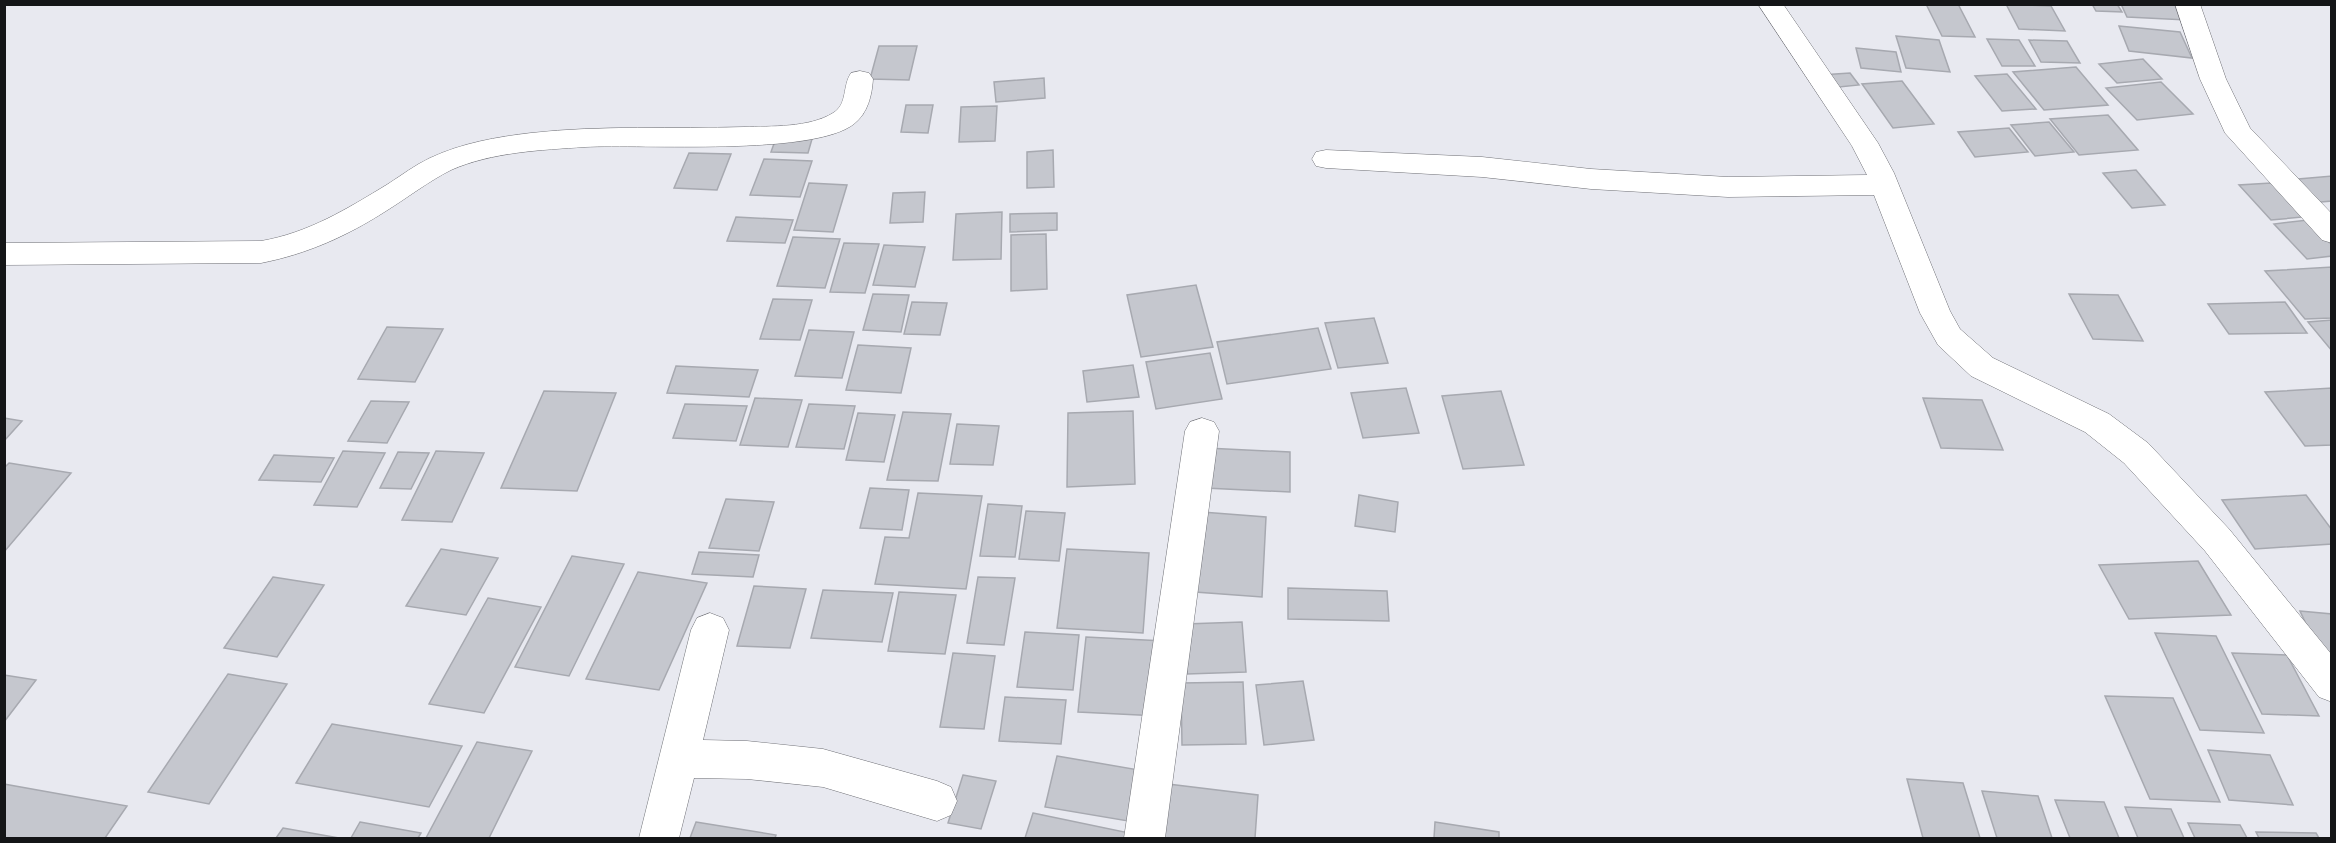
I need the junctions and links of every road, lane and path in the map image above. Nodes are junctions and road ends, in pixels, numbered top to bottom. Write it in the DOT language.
graph roads {
  1 [pos="1770,4"];
  2 [pos="2187,4"];
  3 [pos="860,79"];
  4 [pos="1326,159"];
  5 [pos="1885,185"];
  6 [pos="2331,233"];
  7 [pos="4,254"];
  8 [pos="1202,431"];
  9 [pos="710,630"];
  10 [pos="2331,685"];
  11 [pos="678,759"];
  12 [pos="938,801"];
  13 [pos="660,838"];
  14 [pos="1144,838"];
  1 -- 5 [label="street"];
  2 -- 6 [label="street"];
  3 -- 7 [label="street"];
  4 -- 5 [label="street"];
  5 -- 10 [label="street"];
  8 -- 14 [label="street"];
  9 -- 11 [label="street"];
  11 -- 12 [label="street"];
  11 -- 13 [label="street"];
}
